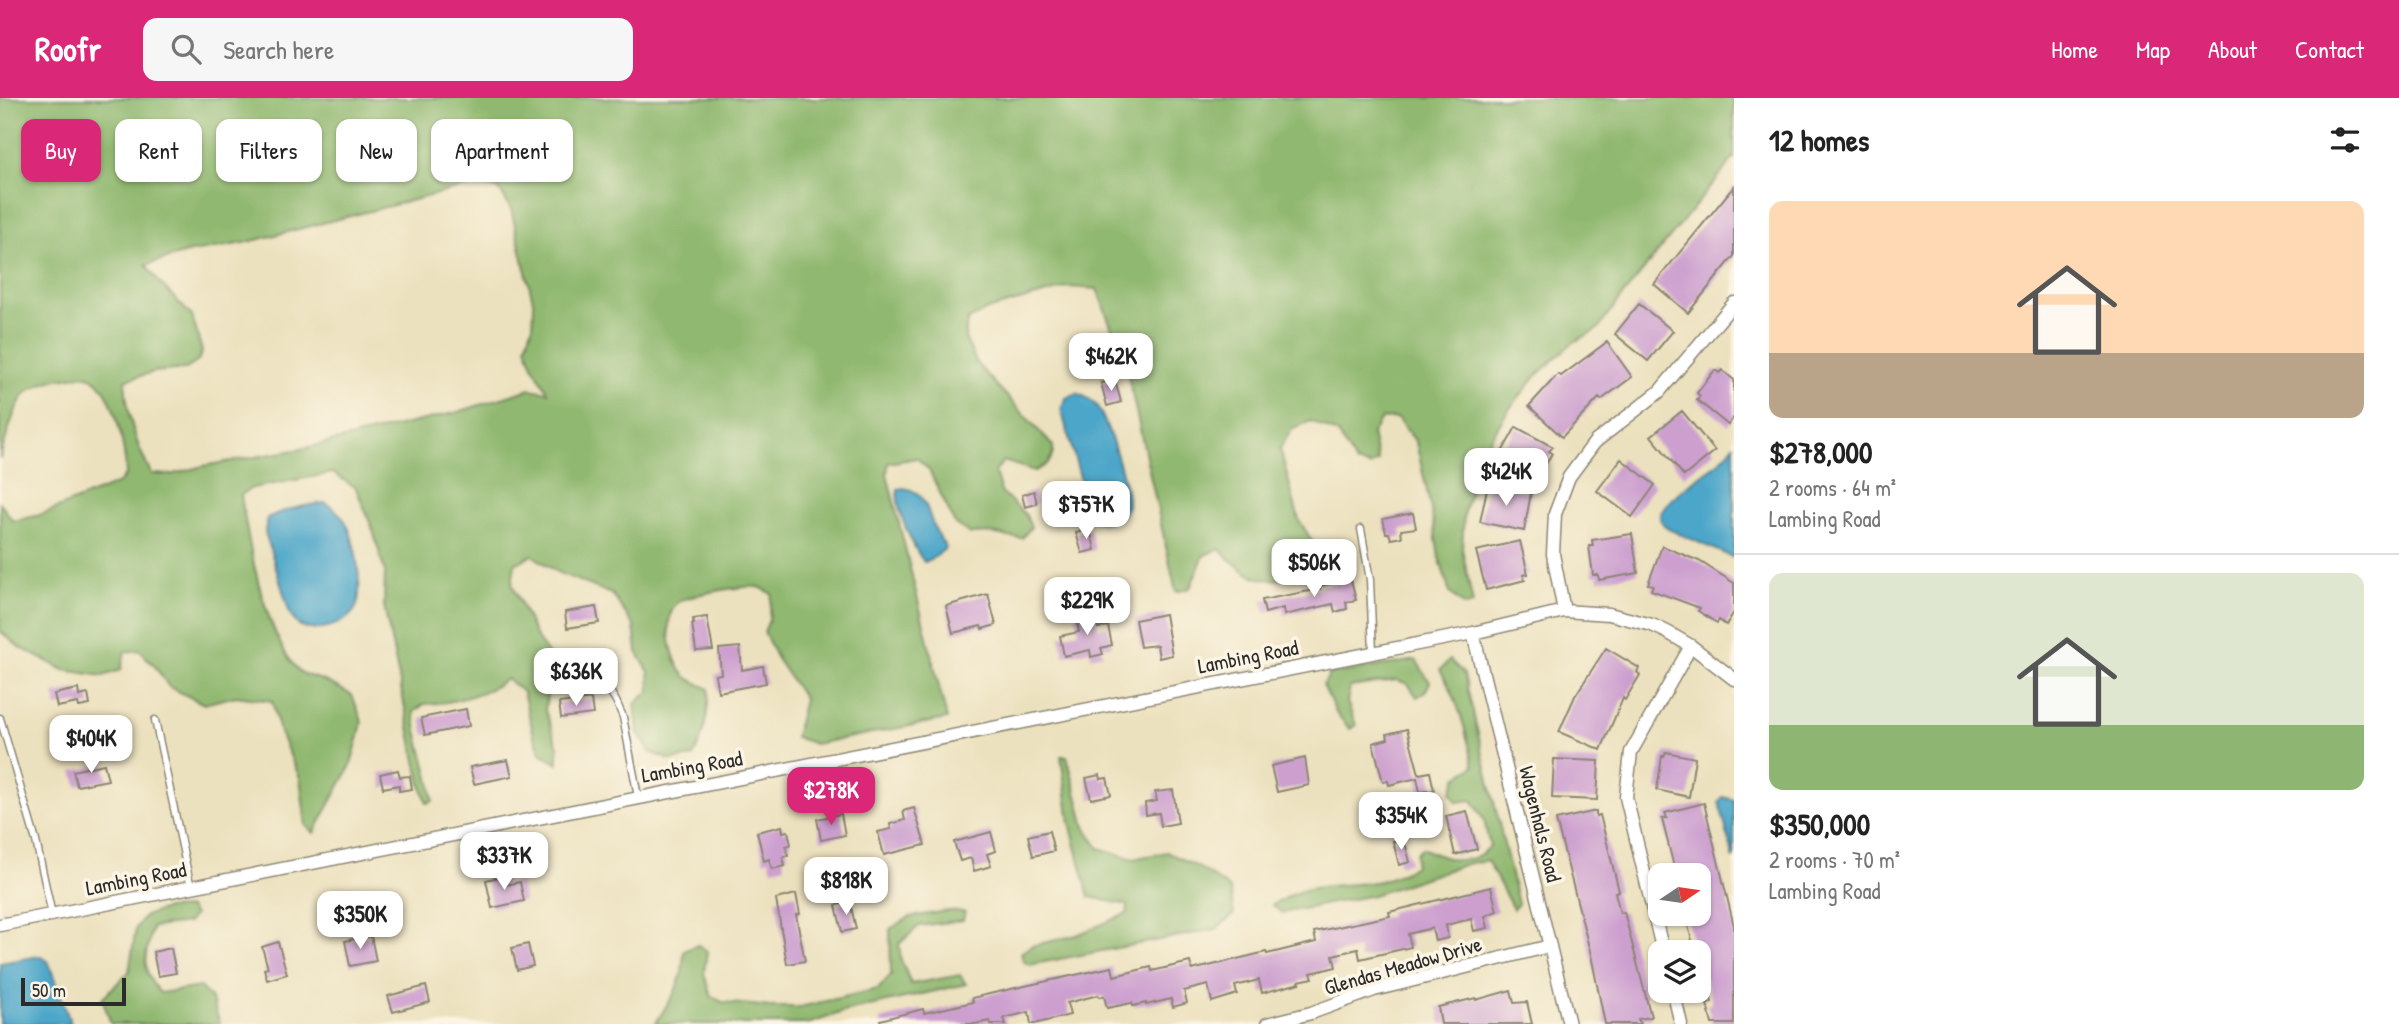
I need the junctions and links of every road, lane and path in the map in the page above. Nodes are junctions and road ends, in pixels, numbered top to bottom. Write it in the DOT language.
graph roads {
  1 [pos="1734,303"];
  2 [pos="1361,529"];
  3 [pos="1564,611"];
  4 [pos="1474,633"];
  5 [pos="1691,646"];
  6 [pos="1373,652"];
  7 [pos="589,657"];
  8 [pos="1734,679"];
  9 [pos="0,718"];
  10 [pos="155,720"];
  11 [pos="638,797"];
  12 [pos="191,888"];
  13 [pos="51,915"];
  14 [pos="0,925"];
  15 [pos="1660,940"];
  16 [pos="1550,946"];
  17 [pos="1675,1003"];
  18 [pos="1267,1024"];
  19 [pos="1569,1024"];
  20 [pos="1681,1024"];
  1 -- 3 [label="street"];
  2 -- 6 [label="lane"];
  3 -- 4 [label="street, Lambing Road"];
  3 -- 5 [label="street, Lambing Road"];
  4 -- 6 [label="street, Lambing Road"];
  4 -- 16 [label="street, Wagenhals Road"];
  5 -- 8 [label="street, Lambing Road"];
  5 -- 15 [label="street"];
  6 -- 11 [label="street, Lambing Road"];
  7 -- 11 [label="lane"];
  9 -- 13 [label="lane"];
  10 -- 12 [label="lane"];
  11 -- 12 [label="street, Lambing Road"];
  12 -- 13 [label="street, Lambing Road"];
  13 -- 14 [label="street, Lambing Road"];
  16 -- 18 [label="street, Glendas Meadow Drive"];
  16 -- 19 [label="street, Wagenhals Road"];
  17 -- 20 [label="street"];
}
